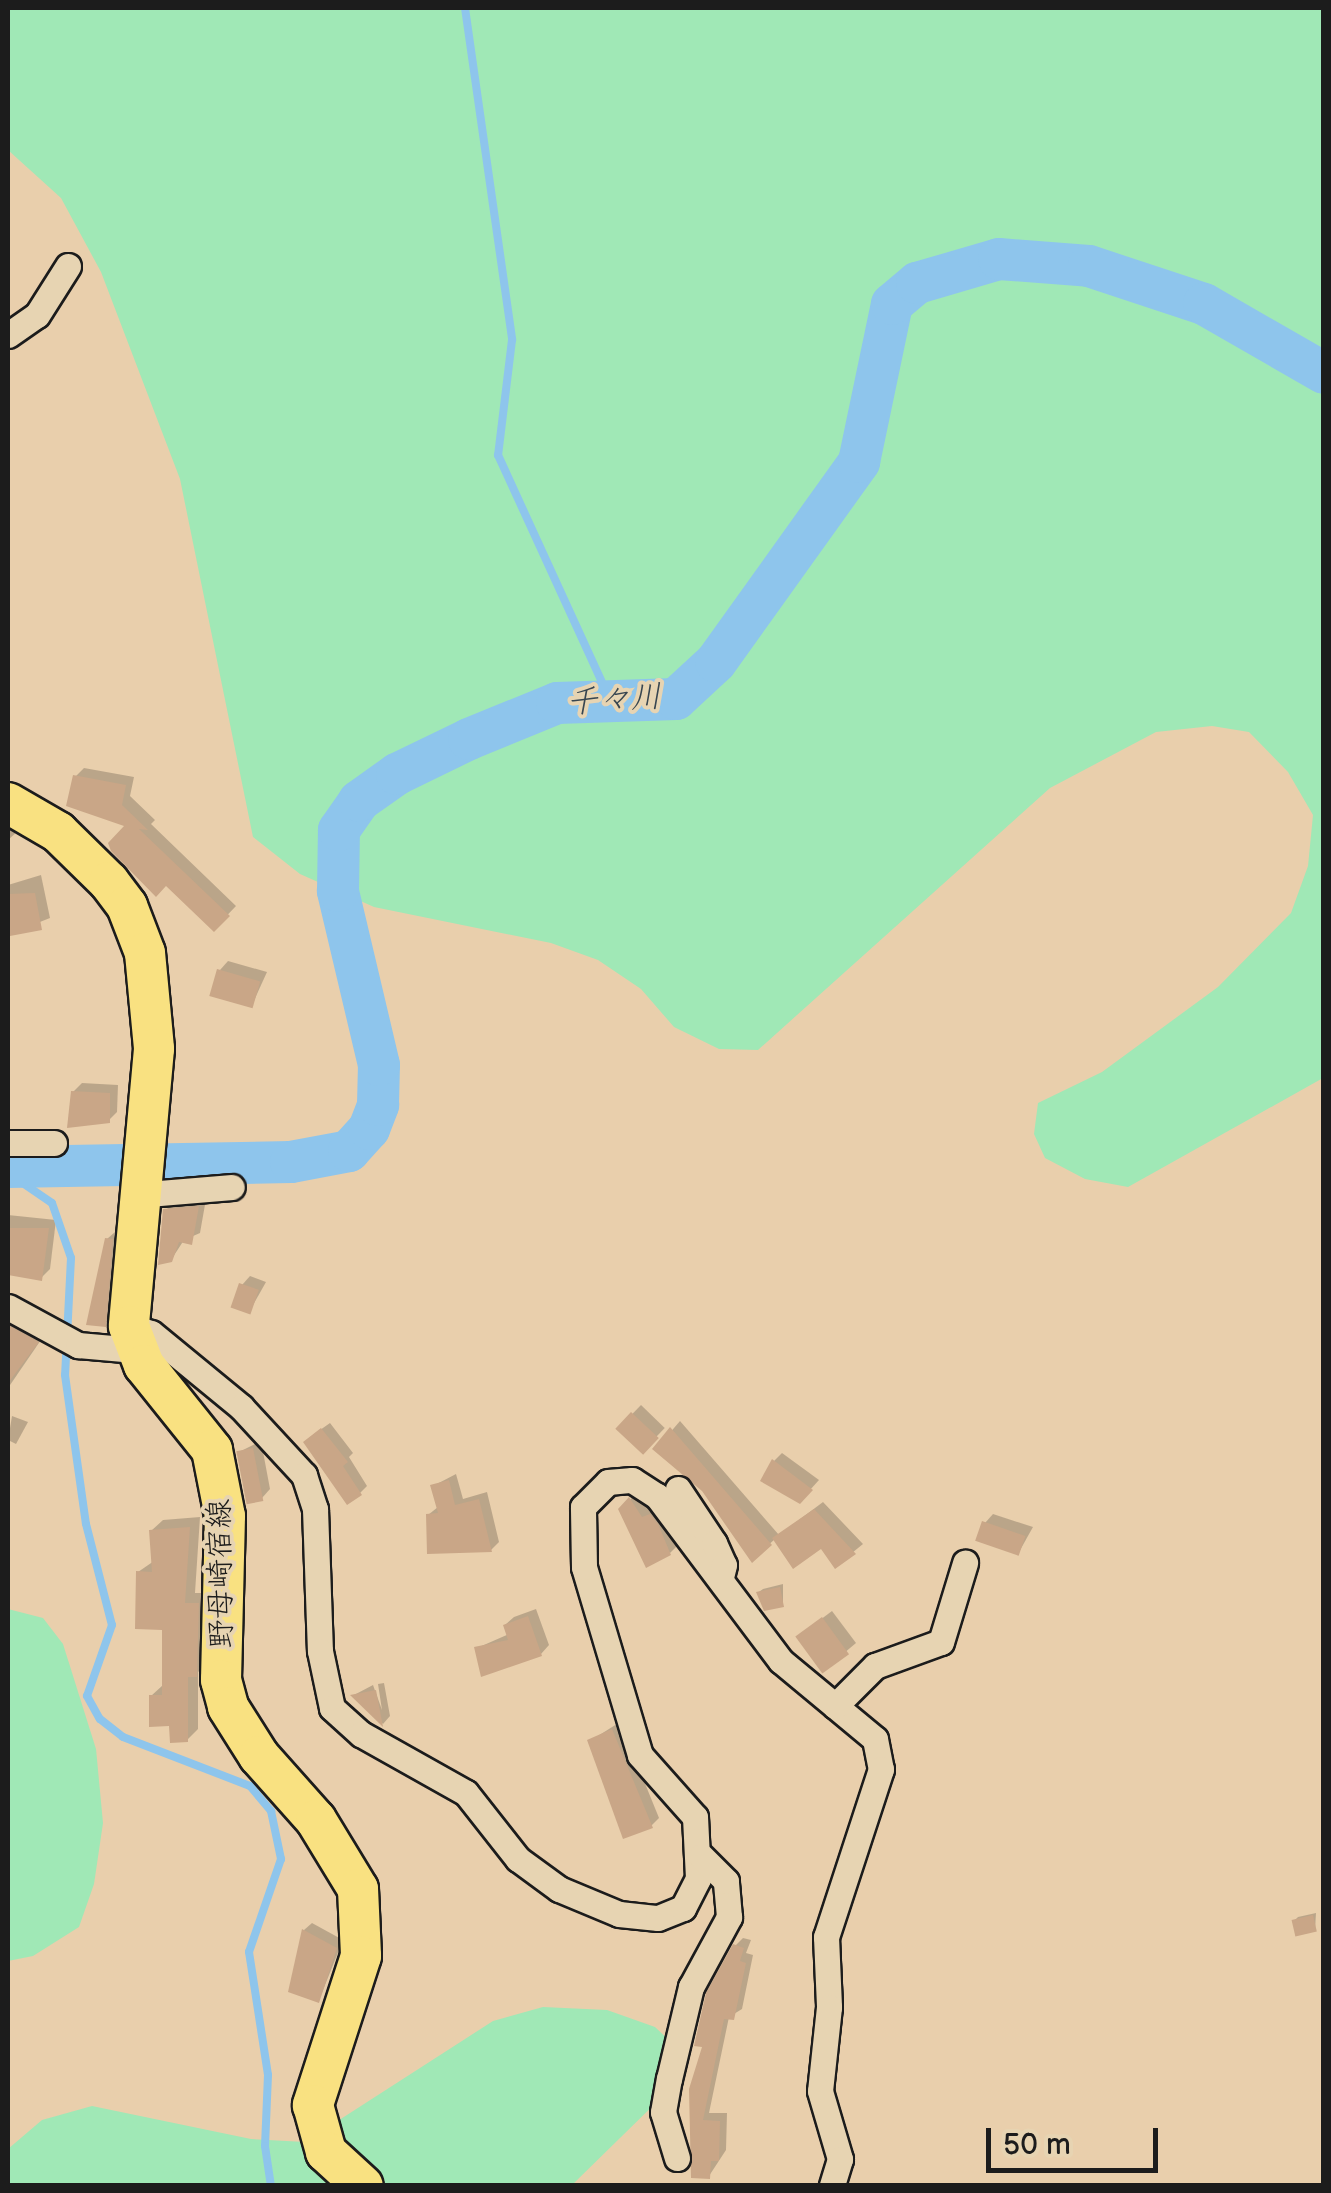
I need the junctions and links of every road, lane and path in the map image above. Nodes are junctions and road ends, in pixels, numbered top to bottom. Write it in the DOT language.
graph roads {
  1 [pos="68,266"];
  2 [pos="8,335"];
  3 [pos="8,803"];
  4 [pos="8,1143"];
  5 [pos="54,1144"];
  6 [pos="232,1186"];
  7 [pos="136,1194"];
  8 [pos="8,1308"];
  9 [pos="132,1338"];
  10 [pos="678,1489"];
  11 [pos="965,1563"];
  12 [pos="720,1582"];
  13 [pos="835,1706"];
  14 [pos="701,1856"];
  15 [pos="677,2158"];
  16 [pos="363,2186"];
  17 [pos="832,2186"];
  1 -- 2 [label="street"];
  3 -- 7 [label="main road"];
  4 -- 5 [label="street"];
  6 -- 7 [label="street"];
  7 -- 9 [label="main road"];
  8 -- 9 [label="street"];
  9 -- 14 [label="street"];
  9 -- 16 [label="main road, 野母崎宿線"];
  10 -- 12 [label="street"];
  11 -- 13 [label="street"];
  12 -- 13 [label="street"];
  12 -- 14 [label="street"];
  13 -- 17 [label="street"];
  14 -- 15 [label="street"];
}
